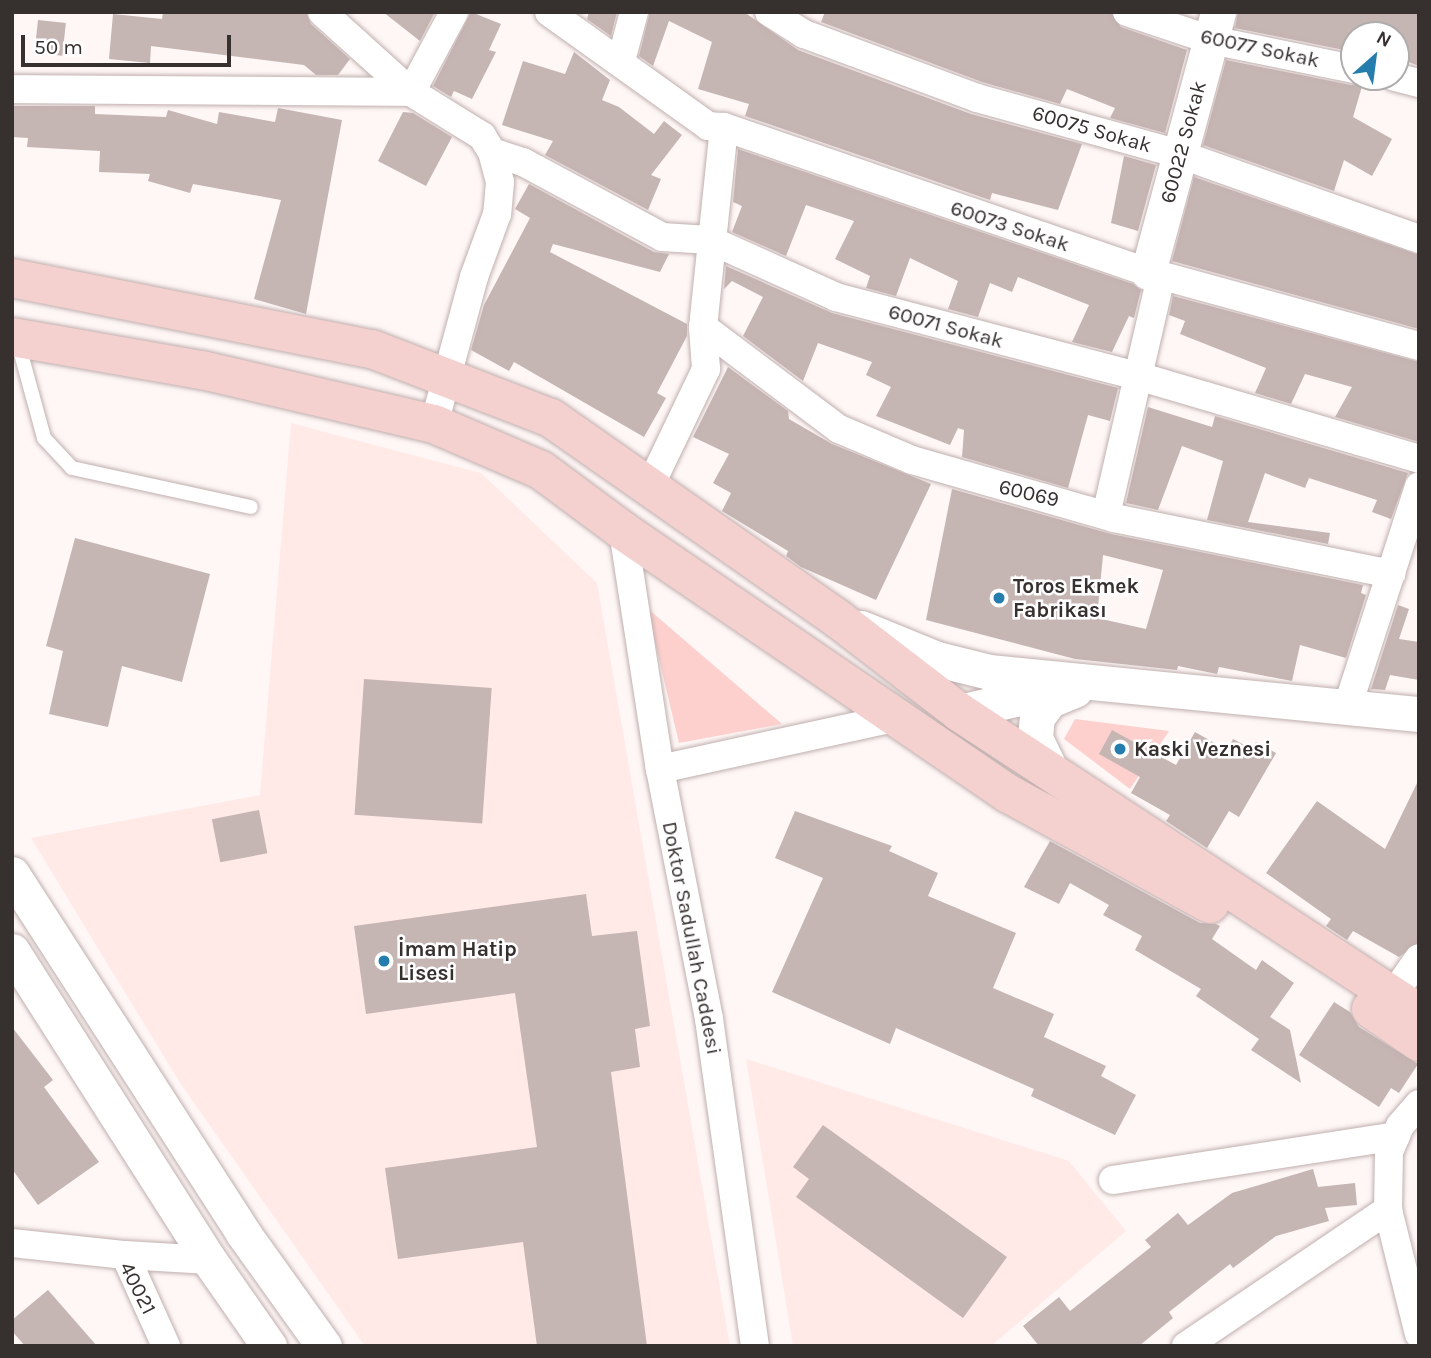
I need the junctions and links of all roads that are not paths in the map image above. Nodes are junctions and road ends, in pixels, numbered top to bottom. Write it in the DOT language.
graph roads {
  1 [pos="322,12"];
  2 [pos="454,12"];
  3 [pos="549,12"];
  4 [pos="634,12"];
  5 [pos="769,12"];
  6 [pos="1127,12"];
  7 [pos="808,23"];
  8 [pos="1214,26"];
  9 [pos="621,61"];
  10 [pos="1340,65"];
  11 [pos="12,89"];
  12 [pos="411,92"];
  13 [pos="723,127"];
  14 [pos="492,152"];
  15 [pos="1179,154"];
  16 [pos="1419,239"];
  17 [pos="710,240"];
  18 [pos="1154,274"];
  19 [pos="12,278"];
  20 [pos="703,327"];
  21 [pos="15,337"];
  22 [pos="1419,346"];
  23 [pos="446,374"];
  24 [pos="1141,377"];
  25 [pos="434,424"];
  26 [pos="1419,459"];
  27 [pos="650,486"];
  28 [pos="1419,486"];
  29 [pos="251,507"];
  30 [pos="1106,515"];
  31 [pos="623,531"];
  32 [pos="1391,574"];
  33 [pos="838,619"];
  34 [pos="1092,684"];
  35 [pos="1348,705"];
  36 [pos="959,712"];
  37 [pos="1419,714"];
  38 [pos="893,718"];
  39 [pos="660,769"];
  40 [pos="1051,771"];
  41 [pos="12,874"];
  42 [pos="12,951"];
  43 [pos="1419,958"];
  44 [pos="1406,1004"];
  45 [pos="1419,1042"];
  46 [pos="1419,1104"];
  47 [pos="1396,1136"];
  48 [pos="1113,1180"];
  49 [pos="1388,1210"];
  50 [pos="13,1245"];
  51 [pos="125,1255"];
  52 [pos="209,1260"];
  53 [pos="1419,1334"];
  54 [pos="166,1346"];
  55 [pos="270,1346"];
  56 [pos="324,1346"];
  57 [pos="755,1346"];
  58 [pos="1186,1346"];
  1 -- 12 [label="street"];
  2 -- 12 [label="street"];
  3 -- 9 [label="street, 60073 Sokak"];
  4 -- 9 [label="street"];
  5 -- 7 [label="street, 60075 Sokak"];
  6 -- 8 [label="street, 60077 Sokak"];
  7 -- 15 [label="street, 60075 Sokak"];
  8 -- 10 [label="street, 60077 Sokak"];
  8 -- 15 [label="street, 60022 Sokak"];
  9 -- 13 [label="street, 60073 Sokak"];
  11 -- 12 [label="street"];
  12 -- 14 [label="street"];
  13 -- 17 [label="street"];
  13 -- 18 [label="street, 60073 Sokak"];
  14 -- 17 [label="street, 60071 Sokak"];
  14 -- 23 [label="street"];
  15 -- 16 [label="street, 60075 Sokak"];
  15 -- 18 [label="street, 60022 Sokak"];
  17 -- 20 [label="street"];
  17 -- 24 [label="street, 60071 Sokak"];
  18 -- 22 [label="street, 60073 Sokak"];
  18 -- 24 [label="street"];
  19 -- 23 [label="main road"];
  20 -- 27 [label="street"];
  20 -- 30 [label="street, 60069"];
  21 -- 25 [label="main road"];
  21 -- 29 [label="lane"];
  23 -- 25 [label="street"];
  23 -- 27 [label="main road"];
  24 -- 26 [label="street, 60071 Sokak"];
  24 -- 30 [label="street"];
  25 -- 31 [label="main road"];
  27 -- 33 [label="main road"];
  28 -- 32 [label="street"];
  30 -- 32 [label="street, 60069"];
  31 -- 38 [label="main road"];
  31 -- 39 [label="street, Doktor Sadullah Caddesi"];
  32 -- 35 [label="street"];
  33 -- 34 [label="street"];
  33 -- 36 [label="main road"];
  34 -- 35 [label="street"];
  34 -- 36 [label="street"];
  34 -- 40 [label="street"];
  35 -- 37 [label="street"];
  36 -- 38 [label="main road"];
  36 -- 40 [label="main road"];
  38 -- 39 [label="street"];
  38 -- 45 [label="main road"];
  39 -- 57 [label="street, Doktor Sadullah Caddesi"];
  40 -- 44 [label="main road"];
  41 -- 56 [label="street"];
  42 -- 52 [label="street"];
  43 -- 44 [label="street"];
  46 -- 47 [label="street"];
  47 -- 48 [label="street"];
  47 -- 49 [label="street"];
  49 -- 53 [label="street"];
  49 -- 58 [label="street"];
  50 -- 51 [label="street, 40021"];
  51 -- 52 [label="street"];
  51 -- 54 [label="street, 40021"];
  52 -- 55 [label="street"];
}
